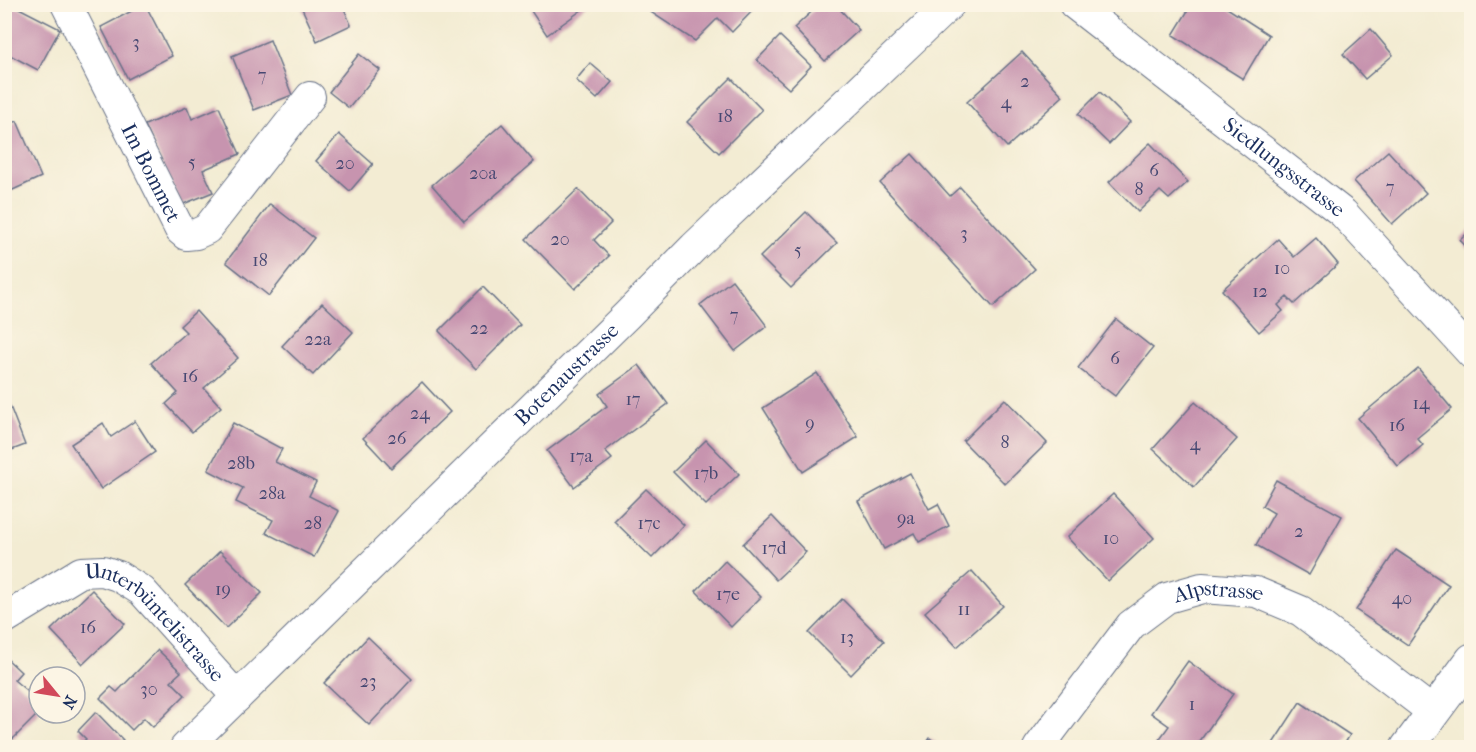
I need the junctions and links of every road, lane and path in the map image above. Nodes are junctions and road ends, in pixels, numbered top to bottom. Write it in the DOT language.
graph roads {
  1 [pos="66,4"];
  2 [pos="950,4"];
  3 [pos="1074,4"];
  4 [pos="310,98"];
  5 [pos="1472,354"];
  6 [pos="4,619"];
  7 [pos="1472,660"];
  8 [pos="237,697"];
  9 [pos="1433,712"];
  10 [pos="185,747"];
  11 [pos="1038,747"];
  12 [pos="1407,747"];
  1 -- 4 [label="street, Im Bommet"];
  2 -- 8 [label="street, Botenaustrasse"];
  3 -- 5 [label="street, Siedlungsstrasse"];
  6 -- 8 [label="street, Unterbüntelistrasse"];
  7 -- 9 [label="street"];
  8 -- 10 [label="street, Botenaustrasse"];
  9 -- 11 [label="street, Alpstrasse"];
  9 -- 12 [label="street"];
}
